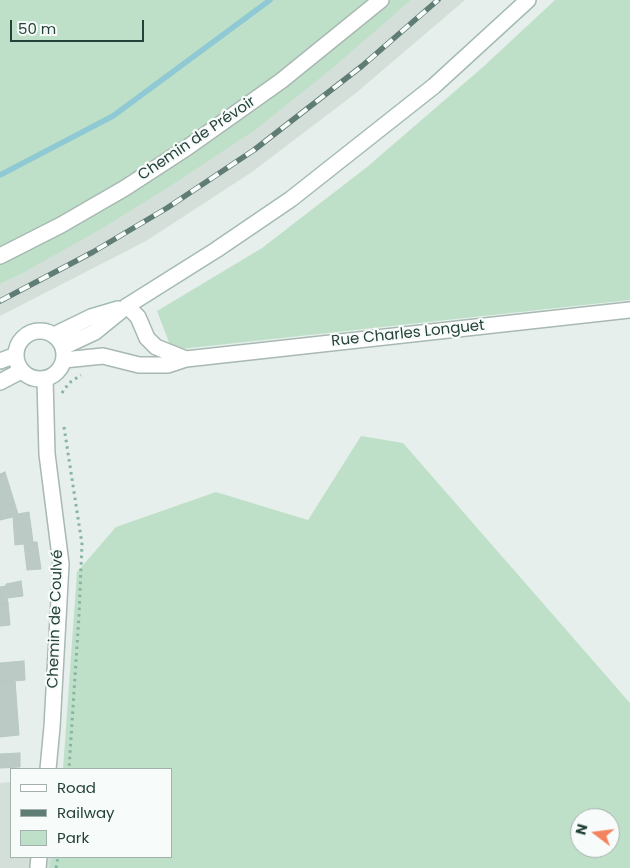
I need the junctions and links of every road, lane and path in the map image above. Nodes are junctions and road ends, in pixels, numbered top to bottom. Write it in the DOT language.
graph roads {
  1 [pos="380,0"];
  2 [pos="528,0"];
  3 [pos="0,256"];
  4 [pos="127,306"];
  5 [pos="630,310"];
  6 [pos="60,347"];
  7 [pos="16,355"];
  8 [pos="186,359"];
  9 [pos="0,361"];
  10 [pos="22,371"];
  11 [pos="85,372"];
  12 [pos="45,379"];
  13 [pos="0,382"];
  14 [pos="62,393"];
  15 [pos="48,768"];
  1 -- 3 [label="street, Chemin de Prévoir"];
  2 -- 4 [label="street"];
  4 -- 6 [label="street"];
  4 -- 8 [label="street, Rue Charles Longuet"];
  5 -- 8 [label="street, Rue Charles Longuet"];
  6 -- 7 [label="street"];
  6 -- 8 [label="street, Rue Charles Longuet"];
  6 -- 12 [label="street"];
  7 -- 9 [label="street"];
  7 -- 10 [label="street"];
  10 -- 12 [label="street"];
  10 -- 13 [label="street"];
  11 -- 14 [label="path"];
  12 -- 15 [label="street, Chemin de Coulvé"];
}
